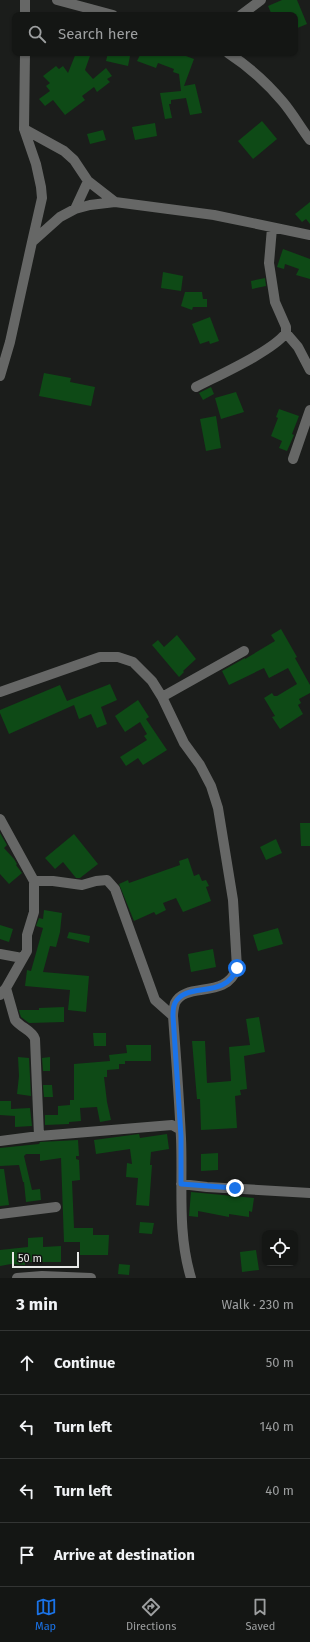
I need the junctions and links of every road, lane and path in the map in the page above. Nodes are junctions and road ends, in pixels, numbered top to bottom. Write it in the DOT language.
graph roads {
  1 [pos="25,0"];
  2 [pos="57,0"];
  3 [pos="261,0"];
  4 [pos="25,12"];
  5 [pos="102,12"];
  6 [pos="245,12"];
  7 [pos="24,56"];
  8 [pos="232,56"];
  9 [pos="24,129"];
  10 [pos="310,140"];
  11 [pos="88,181"];
  12 [pos="115,202"];
  13 [pos="75,209"];
  14 [pos="272,228"];
  15 [pos="310,235"];
  16 [pos="32,242"];
  17 [pos="286,333"];
  18 [pos="310,370"];
  19 [pos="0,376"];
  20 [pos="196,387"];
  21 [pos="310,410"];
  22 [pos="293,459"];
  23 [pos="244,651"];
  24 [pos="0,692"];
  25 [pos="162,697"];
  26 [pos="0,818"];
  27 [pos="34,881"];
  28 [pos="0,954"];
  29 [pos="22,958"];
  30 [pos="3,992"];
  31 [pos="173,1016"];
  32 [pos="179,1129"];
  33 [pos="39,1136"];
  34 [pos="0,1141"];
  35 [pos="181,1184"];
  36 [pos="310,1193"];
  37 [pos="56,1207"];
  38 [pos="0,1214"];
  39 [pos="17,1278"];
  40 [pos="90,1278"];
  41 [pos="191,1278"];
  1 -- 4 [label="street"];
  2 -- 5 [label="street"];
  3 -- 6 [label="street"];
  7 -- 9 [label="street"];
  8 -- 10 [label="street"];
  9 -- 11 [label="street"];
  9 -- 16 [label="street"];
  11 -- 12 [label="street"];
  11 -- 13 [label="street"];
  12 -- 13 [label="street"];
  12 -- 14 [label="street"];
  13 -- 16 [label="street"];
  14 -- 15 [label="street"];
  14 -- 17 [label="street"];
  16 -- 19 [label="street"];
  17 -- 18 [label="street"];
  17 -- 20 [label="street"];
  21 -- 22 [label="street"];
  23 -- 25 [label="street"];
  24 -- 25 [label="street"];
  25 -- 31 [label="street"];
  26 -- 27 [label="street"];
  27 -- 29 [label="street"];
  27 -- 31 [label="street"];
  28 -- 29 [label="street"];
  29 -- 30 [label="street"];
  30 -- 33 [label="street"];
  31 -- 32 [label="street"];
  32 -- 33 [label="street"];
  32 -- 35 [label="street"];
  33 -- 34 [label="street"];
  35 -- 36 [label="street"];
  35 -- 41 [label="street"];
  37 -- 38 [label="street"];
  39 -- 40 [label="street"];
}
